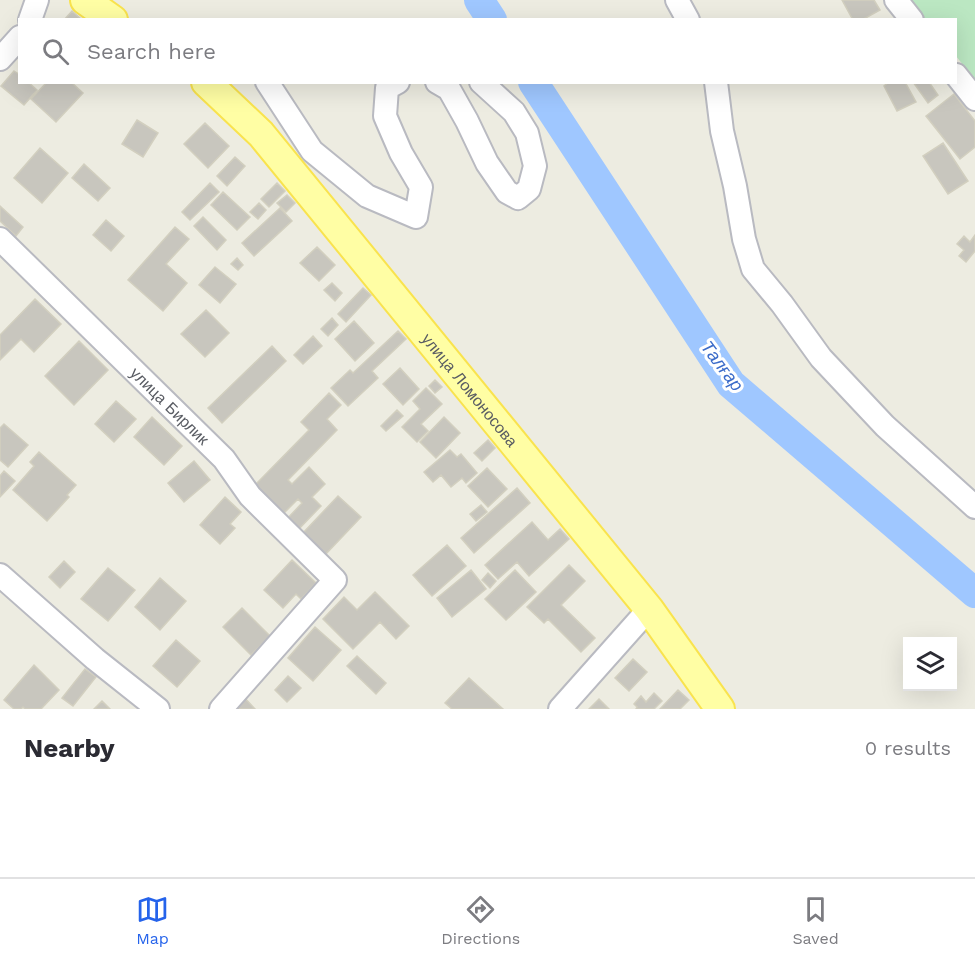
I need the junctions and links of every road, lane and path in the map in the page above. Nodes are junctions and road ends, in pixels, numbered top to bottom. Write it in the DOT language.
graph roads {
  1 [pos="37,0"];
  2 [pos="85,0"];
  3 [pos="677,0"];
  4 [pos="896,0"];
  5 [pos="31,18"];
  6 [pos="110,18"];
  7 [pos="687,18"];
  8 [pos="910,18"];
  9 [pos="18,39"];
  10 [pos="0,59"];
  11 [pos="957,76"];
  12 [pos="208,84"];
  13 [pos="268,84"];
  14 [pos="394,84"];
  15 [pos="440,84"];
  16 [pos="483,84"];
  17 [pos="716,84"];
  18 [pos="975,99"];
  19 [pos="0,238"];
  20 [pos="975,507"];
  21 [pos="0,575"];
  22 [pos="649,609"];
  23 [pos="158,709"];
  24 [pos="221,709"];
  25 [pos="560,709"];
  26 [pos="720,709"];
  1 -- 5 [label="street"];
  2 -- 6 [label="main road"];
  3 -- 7 [label="street"];
  4 -- 8 [label="street"];
  9 -- 10 [label="street"];
  11 -- 18 [label="street"];
  12 -- 22 [label="main road, улица Ломоносова"];
  13 -- 14 [label="street"];
  15 -- 16 [label="street"];
  17 -- 20 [label="street"];
  19 -- 24 [label="street, улица Бирлик"];
  21 -- 23 [label="street"];
  22 -- 25 [label="street"];
  22 -- 26 [label="main road, улица Ломоносова"];
}
